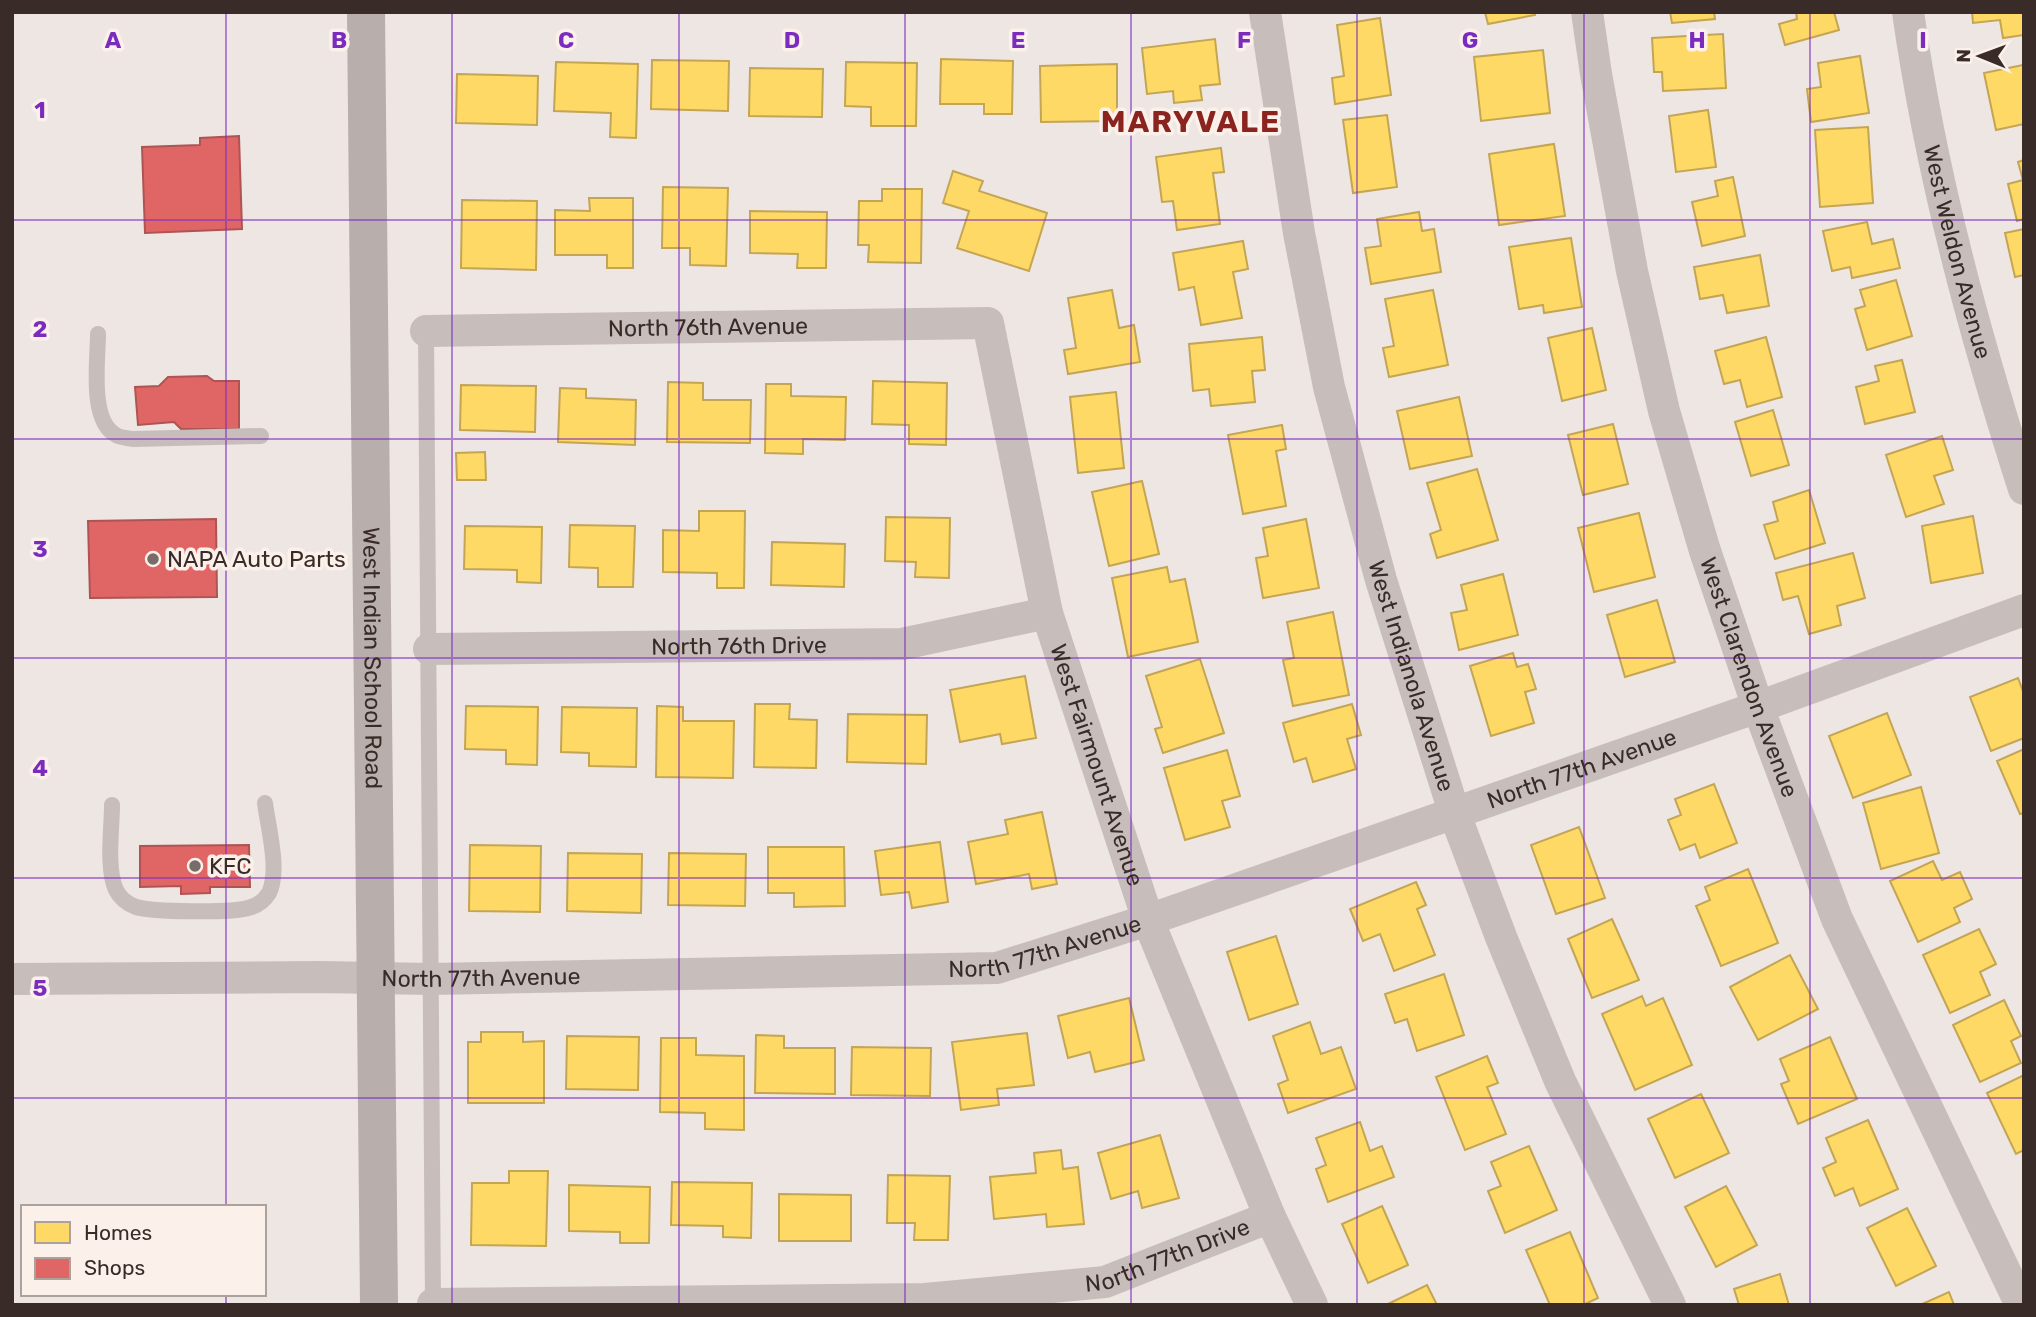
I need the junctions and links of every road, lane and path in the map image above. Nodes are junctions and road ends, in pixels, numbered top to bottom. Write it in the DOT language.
graph roads {
  1 [pos="366,12"];
  2 [pos="1265,12"];
  3 [pos="1587,12"];
  4 [pos="1908,12"];
  5 [pos="988,323"];
  6 [pos="426,331"];
  7 [pos="98,334"];
  8 [pos="261,436"];
  9 [pos="2024,489"];
  10 [pos="2024,610"];
  11 [pos="1047,613"];
  12 [pos="429,649"];
  13 [pos="1758,707"];
  14 [pos="265,803"];
  15 [pos="112,805"];
  16 [pos="1454,812"];
  17 [pos="1148,920"];
  18 [pos="377,977"];
  19 [pos="12,979"];
  20 [pos="431,979"];
  21 [pos="1270,1217"];
  22 [pos="433,1304"];
  23 [pos="379,1305"];
  24 [pos="1312,1305"];
  25 [pos="1670,1305"];
  26 [pos="2021,1305"];
  1 -- 18 [label="main road, West Indian School Road"];
  2 -- 16 [label="street, West Indianola Avenue"];
  3 -- 13 [label="street, West Clarendon Avenue"];
  4 -- 9 [label="street, West Weldon Avenue"];
  5 -- 6 [label="street, North 76th Avenue"];
  5 -- 11 [label="street, West Fairmount Avenue"];
  6 -- 12 [label="lane"];
  7 -- 8 [label="lane"];
  10 -- 13 [label="street, North 77th Avenue"];
  11 -- 12 [label="street, North 76th Drive"];
  11 -- 17 [label="street, West Fairmount Avenue"];
  12 -- 20 [label="lane"];
  13 -- 16 [label="street, North 77th Avenue"];
  13 -- 26 [label="street, West Clarendon Avenue"];
  14 -- 15 [label="lane"];
  16 -- 17 [label="street, North 77th Avenue"];
  16 -- 25 [label="street, West Indianola Avenue"];
  17 -- 20 [label="street, North 77th Avenue"];
  17 -- 21 [label="street, West Fairmount Avenue"];
  18 -- 19 [label="street, North 77th Avenue"];
  18 -- 20 [label="street, North 77th Avenue"];
  18 -- 23 [label="main road, West Indian School Road"];
  20 -- 22 [label="lane"];
  21 -- 22 [label="street, North 77th Drive"];
  21 -- 24 [label="street, West Fairmount Avenue"];
}
